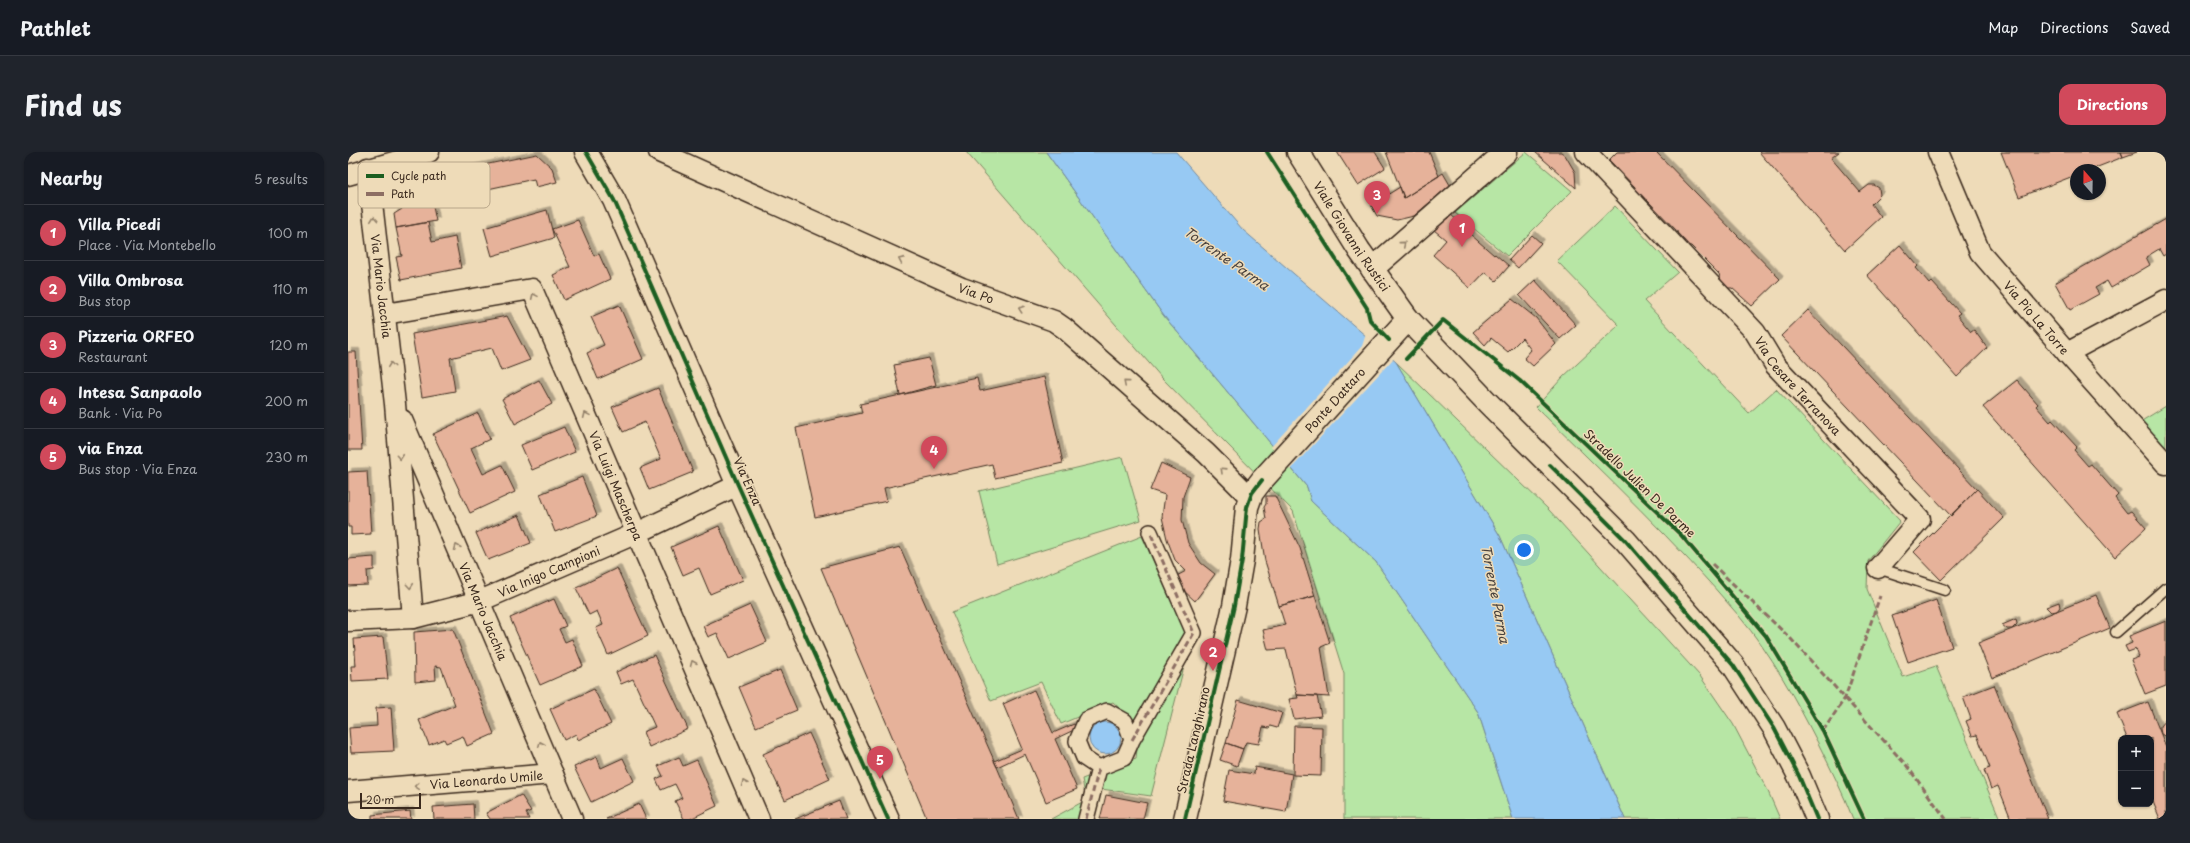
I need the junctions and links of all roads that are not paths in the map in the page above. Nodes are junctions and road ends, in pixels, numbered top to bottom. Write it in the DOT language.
graph roads {
  1 [pos="429,152"];
  2 [pos="659,152"];
  3 [pos="1298,152"];
  4 [pos="1506,152"];
  5 [pos="1586,152"];
  6 [pos="1938,152"];
  7 [pos="590,154"];
  8 [pos="391,162"];
  9 [pos="358,172"];
  10 [pos="348,175"];
  11 [pos="372,208"];
  12 [pos="1372,269"];
  13 [pos="2166,300"];
  14 [pos="384,314"];
  15 [pos="1408,319"];
  16 [pos="2067,353"];
  17 [pos="395,404"];
  18 [pos="2166,464"];
  19 [pos="738,485"];
  20 [pos="1256,489"];
  21 [pos="1150,532"];
  22 [pos="637,533"];
  23 [pos="1878,568"];
  24 [pos="2166,588"];
  25 [pos="1945,590"];
  26 [pos="480,601"];
  27 [pos="413,618"];
  28 [pos="348,621"];
  29 [pos="2116,632"];
  30 [pos="1132,740"];
  31 [pos="1098,768"];
  32 [pos="553,774"];
  33 [pos="348,791"];
  34 [pos="572,819"];
  35 [pos="759,819"];
  36 [pos="888,819"];
  37 [pos="1086,819"];
  38 [pos="1185,819"];
  39 [pos="1817,819"];
  1 -- 8 [label="street"];
  20 -- 2 [label="street, Via Po, one-way"];
  3 -- 12 [label="street, Viale Giovanni Rustici"];
  12 -- 4 [label="street, one-way"];
  5 -- 23 [label="street, Via Cesare Terranova"];
  6 -- 16 [label="street, Via Pio La Torre"];
  7 -- 19 [label="street, Via Enza"];
  9 -- 10 [label="street"];
  14 -- 11 [label="street, Via Mario Jacchia, one-way"];
  12 -- 15 [label="street, Viale Giovanni Rustici"];
  13 -- 16 [label="street"];
  17 -- 14 [label="street, Via Mario Jacchia, one-way"];
  22 -- 14 [label="street, Via Luigi Mascherpa, one-way"];
  15 -- 20 [label="street, Ponte Dattaro"];
  15 -- 39 [label="street, Viale Giovanni Rustici"];
  16 -- 18 [label="street, Via Pio La Torre"];
  26 -- 17 [label="street, Via Mario Jacchia, one-way"];
  17 -- 27 [label="street, Via Mario Jacchia, one-way"];
  19 -- 22 [label="street, Via Inigo Campioni"];
  19 -- 36 [label="street, Via Enza"];
  20 -- 38 [label="street, Strada Langhirano"];
  21 -- 30 [label="street"];
  22 -- 26 [label="street, Via Inigo Campioni"];
  35 -- 22 [label="street, Via Luigi Mascherpa, one-way"];
  23 -- 25 [label="lane, Via Cesare Terranova"];
  24 -- 29 [label="lane"];
  26 -- 27 [label="street, Via Inigo Campioni"];
  32 -- 26 [label="street, Via Mario Jacchia, one-way"];
  27 -- 28 [label="street, Via Inigo Campioni"];
  30 -- 31 [label="street"];
  30 -- 31 [label="street"];
  31 -- 37 [label="street"];
  32 -- 33 [label="street, Via Leonardo Umile, one-way"];
  32 -- 34 [label="street, Via Mario Jacchia"];
}
